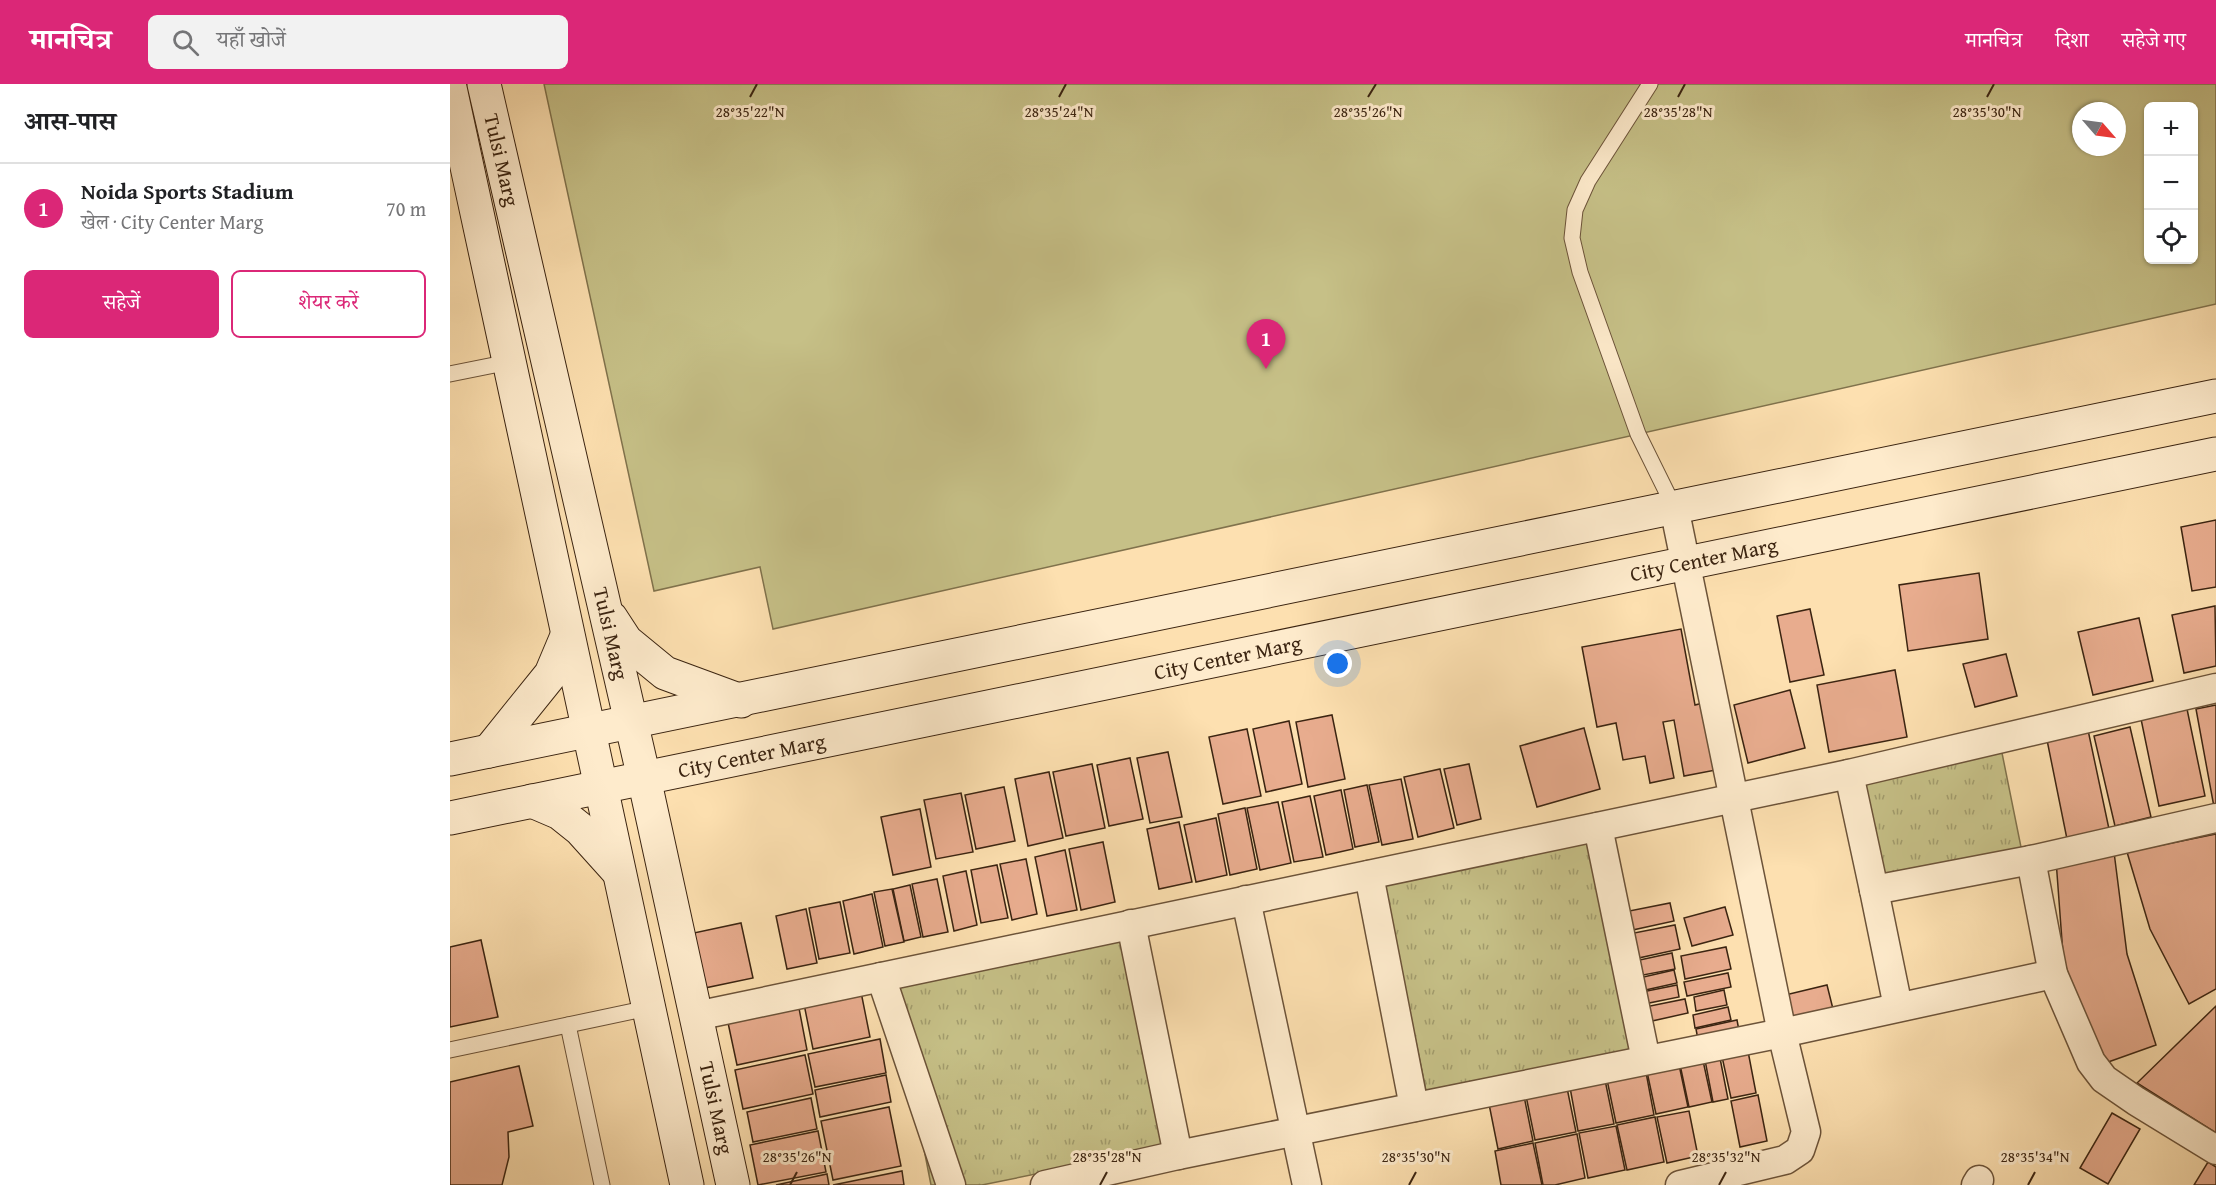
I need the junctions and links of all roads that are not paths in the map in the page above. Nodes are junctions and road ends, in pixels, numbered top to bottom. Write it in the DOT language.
graph roads {
  1 [pos="484,84"];
  2 [pos="1650,84"];
  3 [pos="450,88"];
  4 [pos="509,362"];
  5 [pos="450,374"];
  6 [pos="2216,396"];
  7 [pos="2216,454"];
  8 [pos="1674,507"];
  9 [pos="1685,563"];
  10 [pos="605,609"];
  11 [pos="567,636"];
  12 [pos="2216,688"];
  13 [pos="741,701"];
  14 [pos="632,723"];
  15 [pos="588,732"];
  16 [pos="489,751"];
  17 [pos="450,759"];
  18 [pos="1849,774"];
  19 [pos="644,778"];
  20 [pos="599,787"];
  21 [pos="1733,798"];
  22 [pos="532,801"];
  23 [pos="450,818"];
  24 [pos="2216,818"];
  25 [pos="1598,827"];
  26 [pos="2031,860"];
  27 [pos="618,871"];
  28 [pos="1369,875"];
  29 [pos="1874,890"];
  30 [pos="1246,900"];
  31 [pos="1131,924"];
  32 [pos="2053,974"];
  33 [pos="881,976"];
  34 [pos="1898,1007"];
  35 [pos="648,1008"];
  36 [pos="696,1016"];
  37 [pos="568,1025"];
  38 [pos="1782,1033"];
  39 [pos="450,1050"];
  40 [pos="1647,1060"];
  41 [pos="1414,1107"];
  42 [pos="1294,1131"];
  43 [pos="2216,1150"];
  44 [pos="1178,1155"];
  45 [pos="602,1185"];
  46 [pos="687,1185"];
  47 [pos="733,1185"];
  48 [pos="951,1185"];
  49 [pos="1045,1185"];
  50 [pos="1307,1185"];
  51 [pos="1680,1185"];
  1 -- 10 [label="street, Tulsi Marg"];
  2 -- 8 [label="lane"];
  3 -- 4 [label="street, Tulsi Marg"];
  4 -- 5 [label="lane"];
  4 -- 11 [label="street, Tulsi Marg"];
  6 -- 8 [label="street"];
  7 -- 9 [label="street, City Center Marg"];
  8 -- 9 [label="street"];
  8 -- 13 [label="street"];
  9 -- 19 [label="street, City Center Marg"];
  9 -- 21 [label="street"];
  10 -- 13 [label="street"];
  10 -- 14 [label="street, Tulsi Marg"];
  11 -- 15 [label="street, Tulsi Marg"];
  11 -- 16 [label="street"];
  12 -- 18 [label="street"];
  13 -- 14 [label="street"];
  14 -- 15 [label="street"];
  14 -- 19 [label="street, Tulsi Marg"];
  15 -- 16 [label="street"];
  15 -- 20 [label="street, Tulsi Marg"];
  16 -- 17 [label="street"];
  18 -- 21 [label="street"];
  18 -- 29 [label="street"];
  19 -- 20 [label="street, City Center Marg"];
  19 -- 36 [label="street, Tulsi Marg"];
  20 -- 22 [label="street, City Center Marg"];
  20 -- 27 [label="street, Tulsi Marg"];
  21 -- 25 [label="street"];
  21 -- 38 [label="street"];
  22 -- 23 [label="street, City Center Marg"];
  22 -- 27 [label="street"];
  24 -- 26 [label="street"];
  25 -- 28 [label="street"];
  25 -- 40 [label="street"];
  26 -- 29 [label="street"];
  26 -- 32 [label="street"];
  27 -- 35 [label="street, Tulsi Marg"];
  28 -- 30 [label="street"];
  28 -- 41 [label="street"];
  29 -- 34 [label="street"];
  30 -- 31 [label="street"];
  30 -- 42 [label="street"];
  31 -- 33 [label="street"];
  31 -- 44 [label="street"];
  32 -- 34 [label="street"];
  32 -- 43 [label="street"];
  33 -- 36 [label="street"];
  33 -- 48 [label="street"];
  34 -- 38 [label="street"];
  35 -- 37 [label="lane"];
  35 -- 46 [label="street, Tulsi Marg"];
  36 -- 47 [label="street, Tulsi Marg"];
  37 -- 39 [label="lane"];
  37 -- 45 [label="lane"];
  38 -- 40 [label="street"];
  38 -- 51 [label="street"];
  40 -- 41 [label="street"];
  41 -- 42 [label="street"];
  42 -- 44 [label="street"];
  42 -- 50 [label="street"];
  44 -- 49 [label="street"];
}
